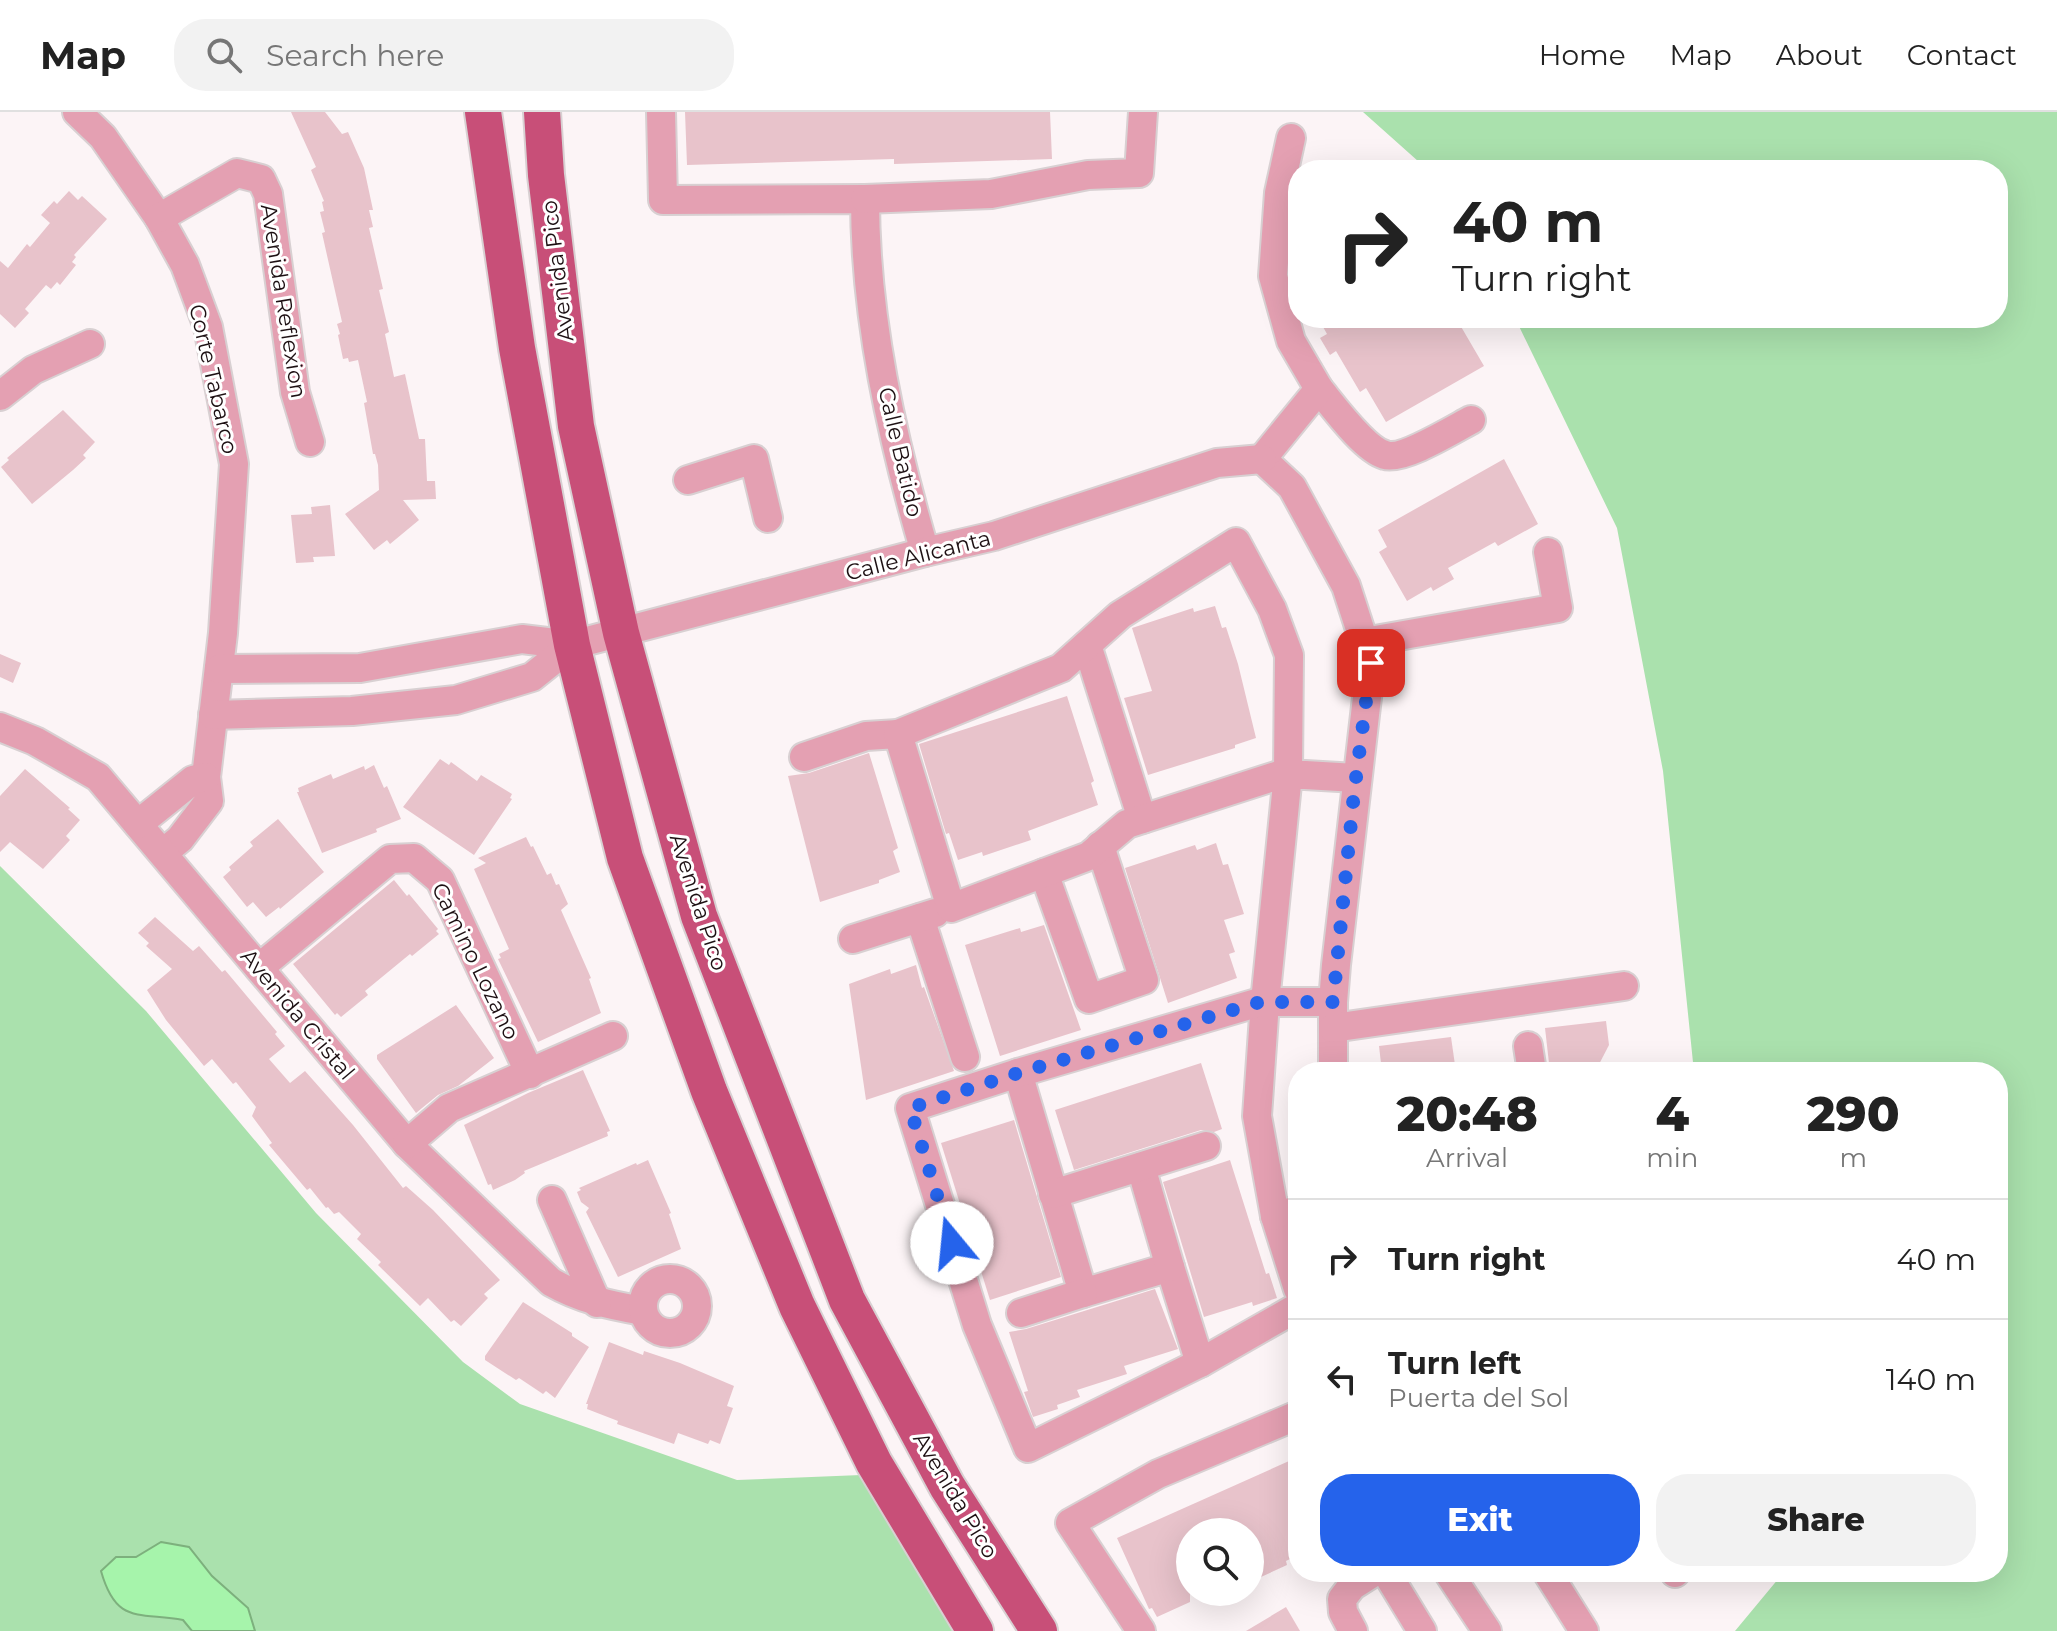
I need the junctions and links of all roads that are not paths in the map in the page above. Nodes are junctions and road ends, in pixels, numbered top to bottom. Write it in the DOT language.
graph roads {
  1 [pos="77,112"];
  2 [pos="483,112"];
  3 [pos="542,112"];
  4 [pos="661,112"];
  5 [pos="1143,112"];
  6 [pos="1291,138"];
  7 [pos="865,199"];
  8 [pos="159,218"];
  9 [pos="90,344"];
  10 [pos="1319,389"];
  11 [pos="0,396"];
  12 [pos="1471,420"];
  13 [pos="310,442"];
  14 [pos="1262,459"];
  15 [pos="688,480"];
  16 [pos="768,518"];
  17 [pos="925,552"];
  18 [pos="1548,552"];
  19 [pos="621,633"];
  20 [pos="1364,642"];
  21 [pos="572,645"];
  22 [pos="1087,645"];
  23 [pos="219,669"];
  24 [pos="213,715"];
  25 [pos="0,727"];
  26 [pos="898,734"];
  27 [pos="804,757"];
  28 [pos="1288,774"];
  29 [pos="206,777"];
  30 [pos="1356,778"];
  31 [pos="1142,819"];
  32 [pos="138,824"];
  33 [pos="1100,846"];
  34 [pos="163,853"];
  35 [pos="1044,873"];
  36 [pos="951,908"];
  37 [pos="920,918"];
  38 [pos="853,939"];
  39 [pos="259,968"];
  40 [pos="1624,986"];
  41 [pos="1265,1002"];
  42 [pos="1333,1015"];
  43 [pos="613,1036"];
  44 [pos="965,1057"];
  45 [pos="1333,1062"];
  46 [pos="1018,1073"];
  47 [pos="530,1074"];
  48 [pos="407,1144"];
  49 [pos="1206,1146"];
  50 [pos="1141,1167"];
  51 [pos="1053,1194"];
  52 [pos="552,1200"];
  53 [pos="1286,1213"];
  54 [pos="1170,1267"];
  55 [pos="1083,1293"];
  56 [pos="597,1303"];
  57 [pos="643,1311"];
  58 [pos="1021,1313"];
  59 [pos="1288,1313"];
  60 [pos="1200,1363"];
  61 [pos="1288,1419"];
  62 [pos="1358,1582"];
  63 [pos="1392,1582"];
  64 [pos="1455,1582"];
  65 [pos="1553,1582"];
  66 [pos="975,1631"];
  67 [pos="1039,1631"];
  68 [pos="1141,1631"];
  69 [pos="1353,1631"];
  70 [pos="1422,1631"];
  71 [pos="1487,1631"];
  72 [pos="1584,1631"];
  1 -- 8 [label="street, Corte Tabarco"];
  2 -- 21 [label="main road"];
  3 -- 19 [label="main road, Avenida Pico"];
  4 -- 7 [label="street"];
  5 -- 7 [label="street"];
  6 -- 10 [label="street"];
  7 -- 17 [label="street, Calle Batido"];
  8 -- 13 [label="street, Avenida Reflexion"];
  8 -- 23 [label="street, Corte Tabarco"];
  9 -- 11 [label="street"];
  10 -- 12 [label="street"];
  10 -- 14 [label="street"];
  14 -- 17 [label="street, Calle Alicanta"];
  14 -- 20 [label="street"];
  15 -- 16 [label="street"];
  17 -- 19 [label="street, Calle Alicanta"];
  18 -- 20 [label="street"];
  19 -- 21 [label="street, Calle Alicanta"];
  19 -- 67 [label="main road, Avenida Pico"];
  20 -- 30 [label="street"];
  21 -- 23 [label="street, Calle Alicanta"];
  21 -- 24 [label="street, Calle Alicanta"];
  21 -- 66 [label="main road"];
  22 -- 26 [label="street"];
  22 -- 28 [label="street"];
  22 -- 31 [label="street"];
  23 -- 24 [label="street, Corte Tabarco"];
  24 -- 29 [label="street, Corte Tabarco"];
  25 -- 32 [label="street, Avenida Cristal"];
  26 -- 27 [label="street"];
  26 -- 36 [label="street"];
  28 -- 30 [label="street"];
  28 -- 31 [label="street"];
  28 -- 41 [label="street"];
  29 -- 32 [label="street"];
  29 -- 34 [label="street, Corte Tabarco"];
  30 -- 42 [label="street"];
  31 -- 33 [label="street"];
  32 -- 34 [label="street, Avenida Cristal"];
  33 -- 35 [label="street"];
  33 -- 35 [label="street"];
  34 -- 39 [label="street, Avenida Cristal"];
  35 -- 36 [label="street"];
  36 -- 37 [label="street"];
  37 -- 38 [label="street"];
  37 -- 44 [label="street"];
  39 -- 47 [label="street, Camino Lozano"];
  39 -- 48 [label="street, Avenida Cristal"];
  40 -- 42 [label="street"];
  41 -- 42 [label="street"];
  41 -- 46 [label="street"];
  41 -- 53 [label="street"];
  42 -- 45 [label="street"];
  43 -- 47 [label="street"];
  46 -- 51 [label="street"];
  46 -- 60 [label="street"];
  47 -- 48 [label="street"];
  48 -- 56 [label="street, Avenida Cristal"];
  49 -- 50 [label="street"];
  50 -- 51 [label="street"];
  50 -- 54 [label="street"];
  51 -- 55 [label="street"];
  52 -- 56 [label="street"];
  54 -- 55 [label="street"];
  54 -- 60 [label="street"];
  55 -- 58 [label="street"];
  56 -- 57 [label="street, Avenida Cristal"];
  59 -- 60 [label="street"];
  61 -- 68 [label="street"];
  62 -- 69 [label="street"];
  63 -- 70 [label="street"];
  64 -- 71 [label="street"];
  65 -- 72 [label="street"];
}
